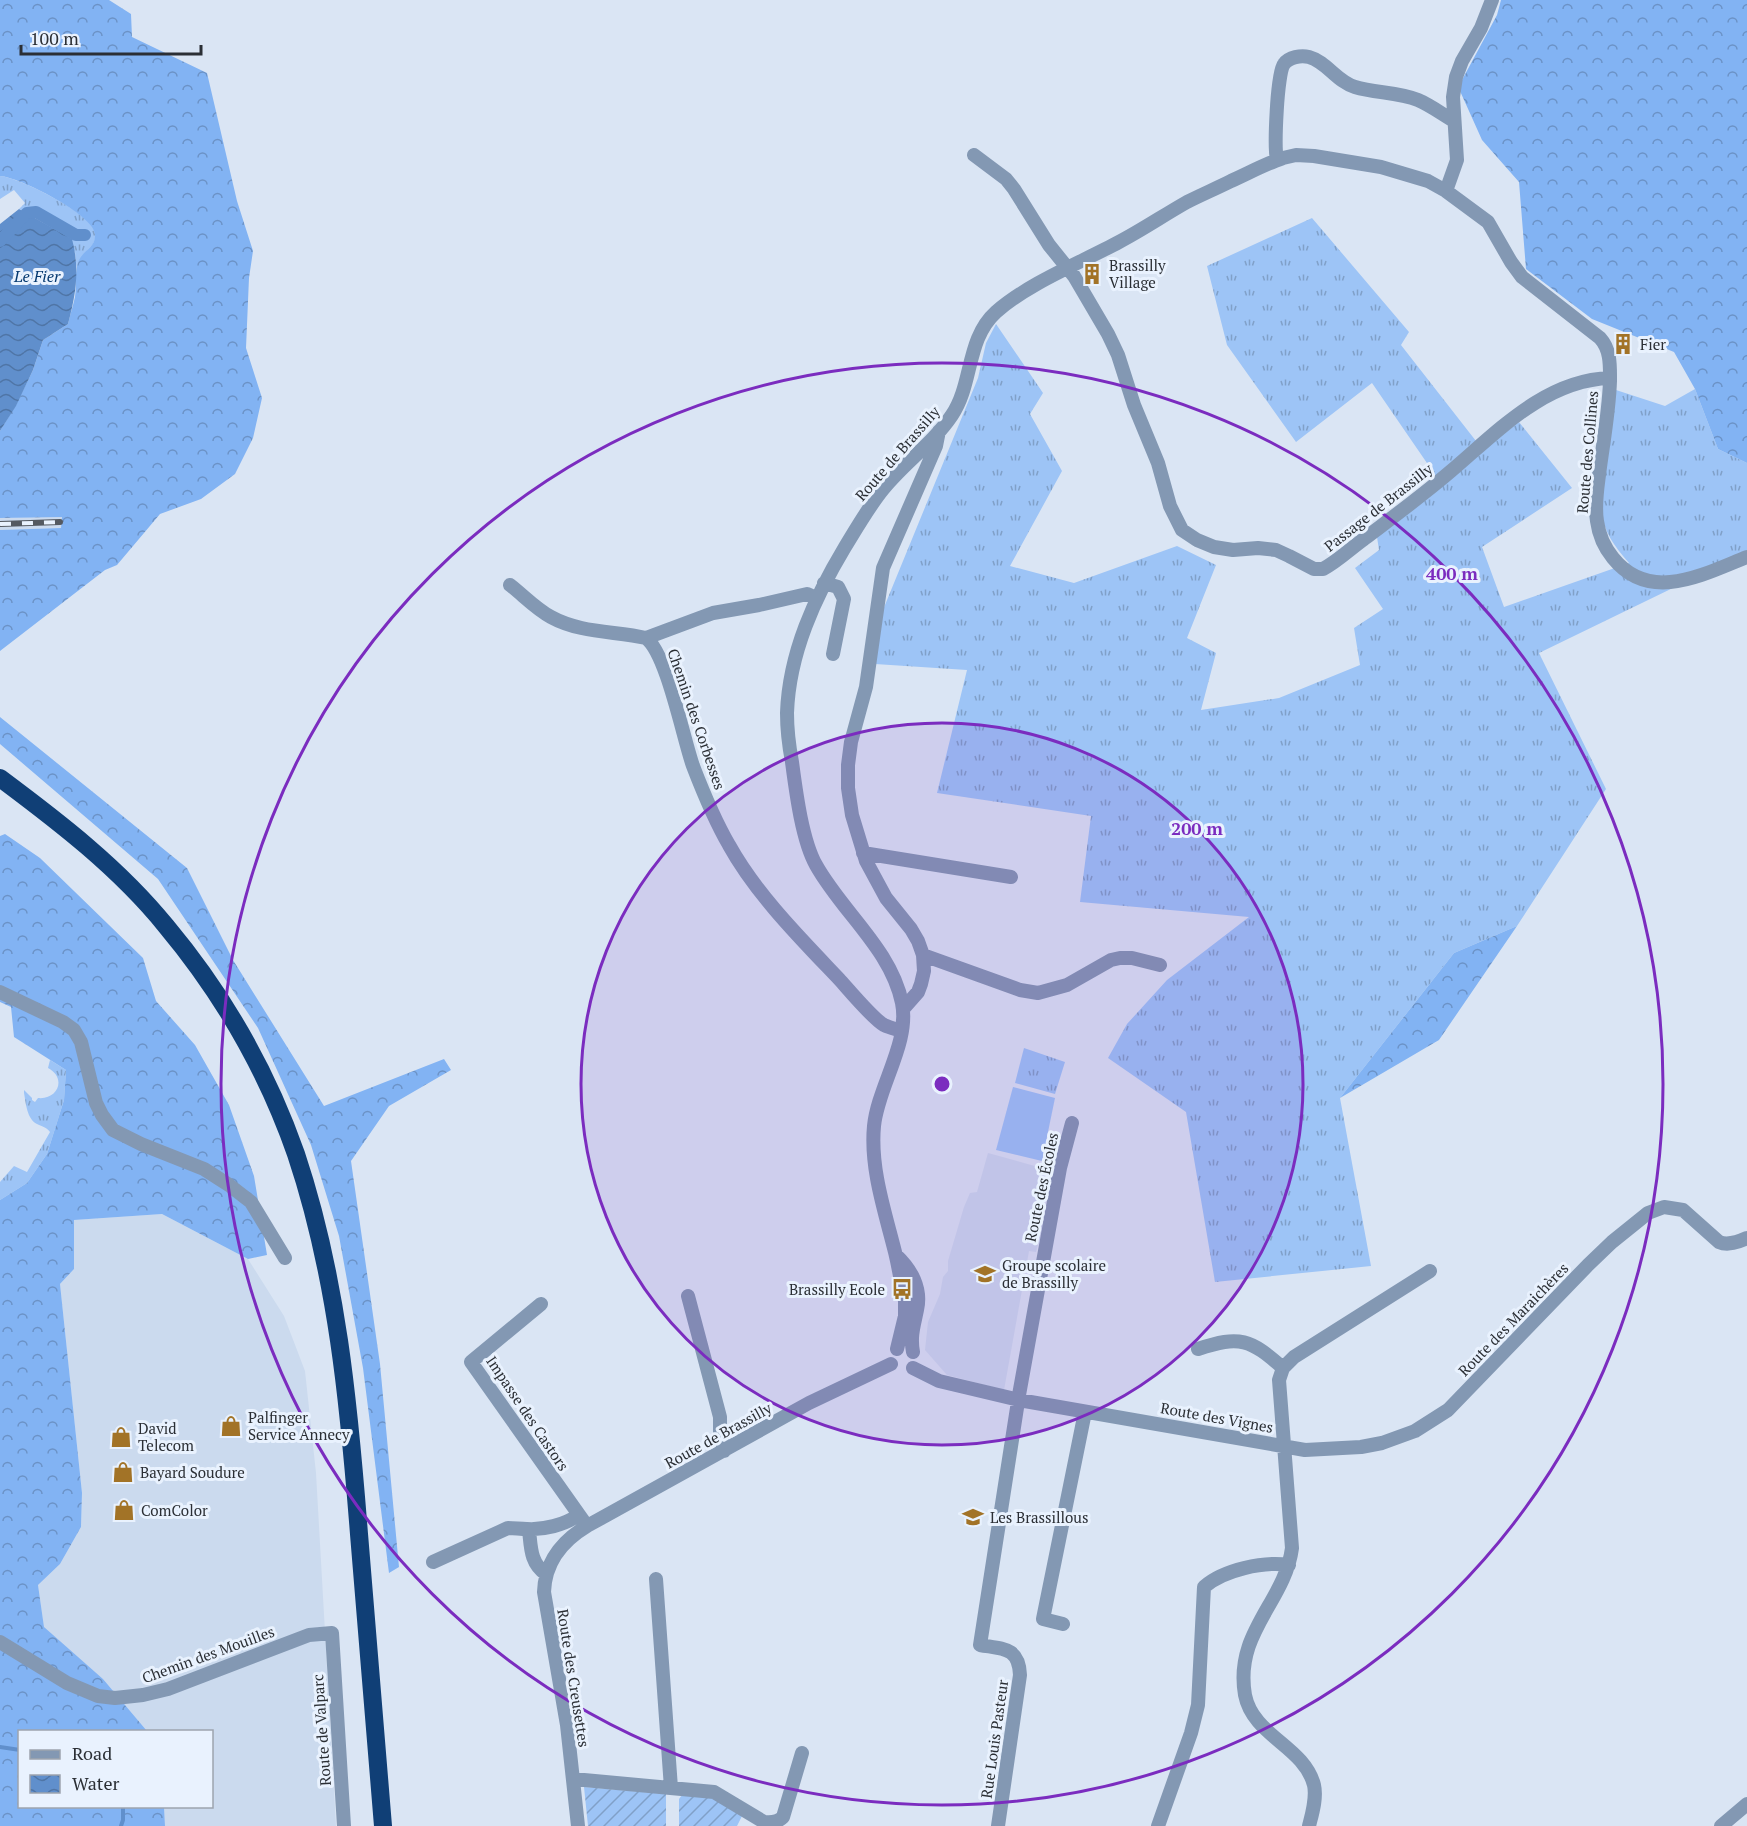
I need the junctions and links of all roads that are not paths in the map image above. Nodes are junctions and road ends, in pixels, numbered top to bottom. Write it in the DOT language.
graph roads {
  1 [pos="1492,0"];
  2 [pos="1454,121"];
  3 [pos="974,155"];
  4 [pos="1277,160"];
  5 [pos="1446,191"];
  6 [pos="1068,267"];
  7 [pos="1610,378"];
  8 [pos="939,431"];
  9 [pos="1747,557"];
  10 [pos="824,584"];
  11 [pos="510,585"];
  12 [pos="816,598"];
  13 [pos="646,639"];
  14 [pos="833,654"];
  15 [pos="0,778"];
  16 [pos="863,853"];
  17 [pos="1011,877"];
  18 [pos="923,955"];
  19 [pos="1160,965"];
  20 [pos="0,992"];
  21 [pos="903,1009"];
  22 [pos="902,1031"];
  23 [pos="1072,1123"];
  24 [pos="1747,1238"];
  25 [pos="896,1255"];
  26 [pos="285,1258"];
  27 [pos="1430,1272"];
  28 [pos="688,1296"];
  29 [pos="541,1304"];
  30 [pos="1198,1348"];
  31 [pos="897,1349"];
  32 [pos="913,1352"];
  33 [pos="891,1364"];
  34 [pos="913,1368"];
  35 [pos="1283,1368"];
  36 [pos="1019,1400"];
  37 [pos="1085,1412"];
  38 [pos="1284,1446"];
  39 [pos="724,1451"];
  40 [pos="582,1521"];
  41 [pos="529,1530"];
  42 [pos="566,1541"];
  43 [pos="433,1562"];
  44 [pos="1289,1565"];
  45 [pos="546,1574"];
  46 [pos="656,1579"];
  47 [pos="1063,1624"];
  48 [pos="332,1633"];
  49 [pos="0,1642"];
  50 [pos="802,1753"];
  51 [pos="573,1779"];
  52 [pos="671,1788"];
  53 [pos="1747,1804"];
  54 [pos="344,1826"];
  55 [pos="383,1826"];
  56 [pos="578,1826"];
  57 [pos="998,1826"];
  58 [pos="1158,1826"];
  59 [pos="1309,1826"];
  60 [pos="1721,1826"];
  1 -- 2 [label="street"];
  2 -- 4 [label="street"];
  2 -- 5 [label="street"];
  3 -- 6 [label="street"];
  4 -- 5 [label="street, Route de Brassilly"];
  4 -- 6 [label="street, Route de Brassilly"];
  5 -- 7 [label="street, Route de Brassilly"];
  6 -- 7 [label="street, Passage de Brassilly"];
  6 -- 8 [label="street, Route de Brassilly"];
  7 -- 9 [label="street, Route des Collines"];
  8 -- 10 [label="street, Route de Brassilly"];
  8 -- 16 [label="street"];
  10 -- 12 [label="street, Route de Brassilly"];
  10 -- 14 [label="street"];
  11 -- 13 [label="street"];
  12 -- 13 [label="street"];
  12 -- 21 [label="street, Route de Brassilly"];
  13 -- 22 [label="street, Chemin des Corbesses"];
  15 -- 55 [label="highway"];
  16 -- 17 [label="street"];
  16 -- 18 [label="street"];
  18 -- 19 [label="street"];
  18 -- 21 [label="street"];
  20 -- 26 [label="street"];
  21 -- 22 [label="street, Route de Brassilly"];
  22 -- 25 [label="street, Route de Brassilly"];
  23 -- 36 [label="street, Route des Écoles"];
  24 -- 38 [label="street, Route des Maraichères"];
  25 -- 31 [label="street, Route de Brassilly"];
  25 -- 32 [label="street, Route de Brassilly"];
  27 -- 35 [label="street"];
  28 -- 39 [label="street"];
  29 -- 40 [label="street, Impasse des Castors"];
  30 -- 35 [label="street"];
  31 -- 32 [label="street"];
  31 -- 33 [label="street, Route de Brassilly"];
  32 -- 34 [label="street, Route de Brassilly"];
  33 -- 34 [label="street"];
  33 -- 39 [label="street, Route de Brassilly"];
  34 -- 36 [label="street, Route des Vignes"];
  35 -- 38 [label="street"];
  36 -- 37 [label="street, Route des Vignes"];
  36 -- 57 [label="street, Rue Louis Pasteur"];
  37 -- 38 [label="street, Route des Vignes"];
  37 -- 47 [label="street"];
  38 -- 44 [label="street, Route des Vignes"];
  39 -- 40 [label="street, Route de Brassilly"];
  40 -- 41 [label="street"];
  40 -- 42 [label="street, Route de Brassilly"];
  41 -- 43 [label="street"];
  41 -- 45 [label="street"];
  42 -- 45 [label="street, Route des Creusettes"];
  44 -- 58 [label="street"];
  44 -- 59 [label="street, Route des Vignes"];
  45 -- 51 [label="street, Route des Creusettes"];
  46 -- 52 [label="street"];
  48 -- 49 [label="street, Chemin des Mouilles"];
  48 -- 54 [label="street, Route de Valparc"];
  50 -- 52 [label="street"];
  51 -- 52 [label="street"];
  51 -- 56 [label="street, Route des Creusettes"];
  53 -- 60 [label="street"];
}
